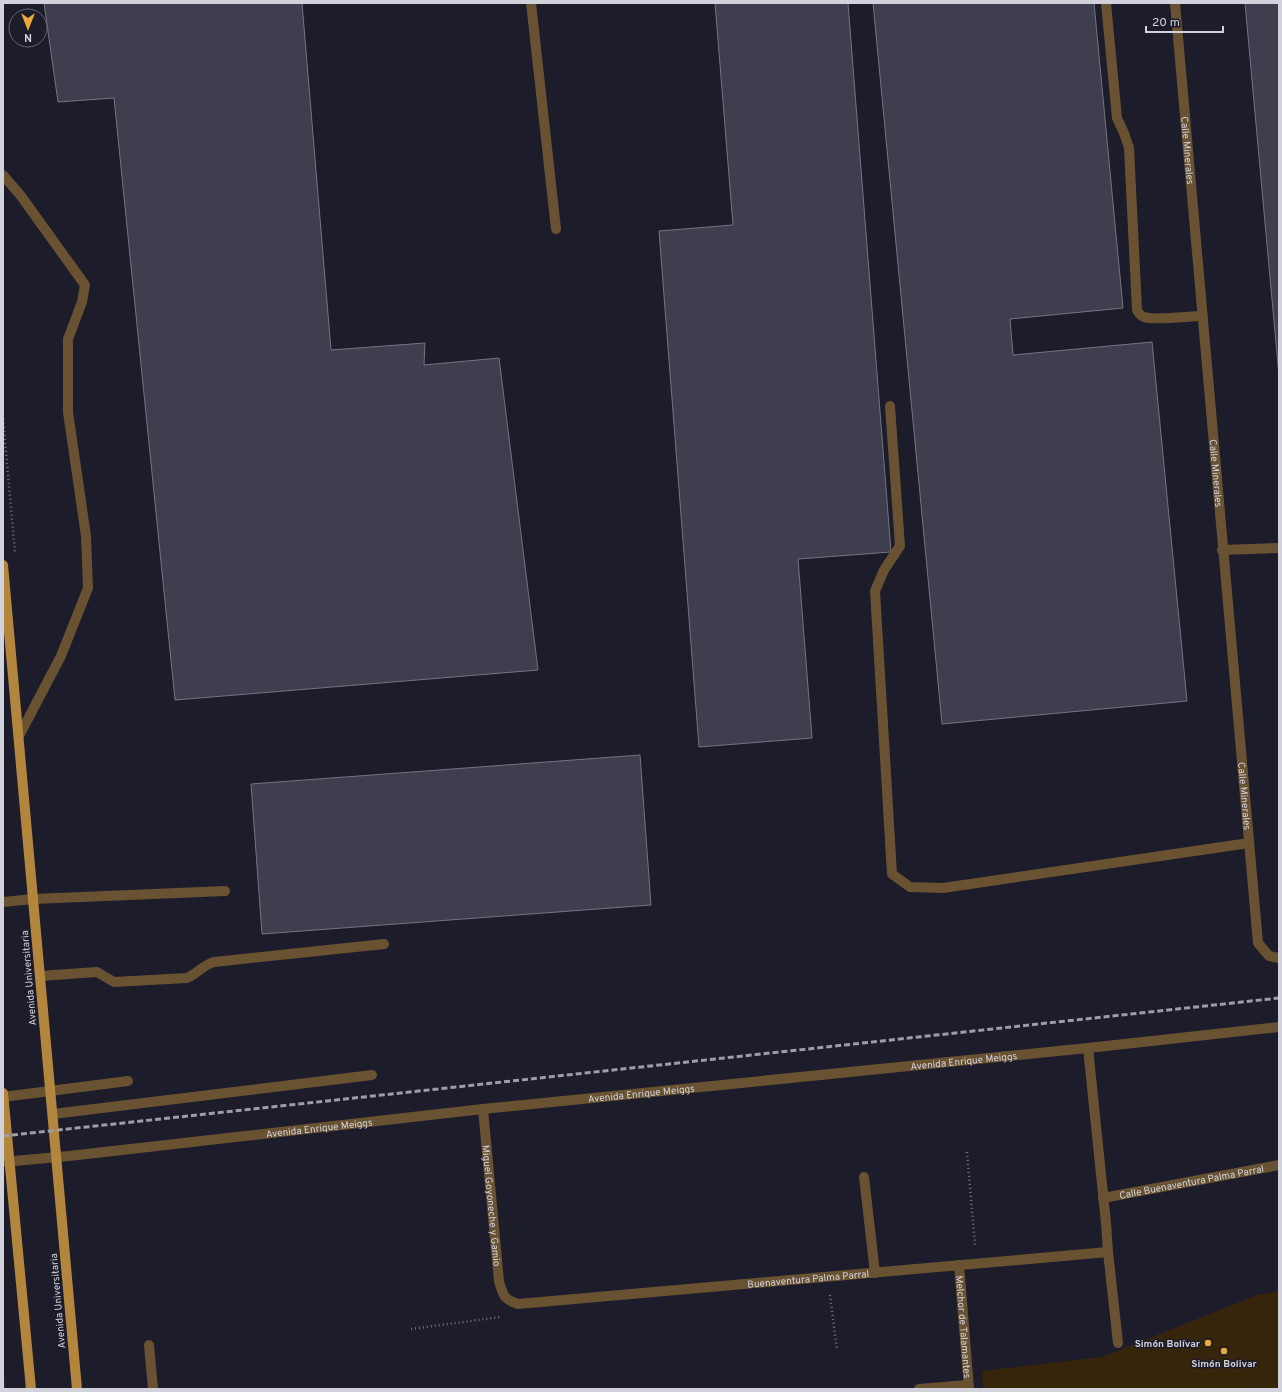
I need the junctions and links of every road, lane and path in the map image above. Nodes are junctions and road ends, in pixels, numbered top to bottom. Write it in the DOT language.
graph roads {
  1 [pos="531,3"];
  2 [pos="1106,3"];
  3 [pos="1175,3"];
  4 [pos="3,175"];
  5 [pos="556,229"];
  6 [pos="1202,316"];
  7 [pos="890,406"];
  8 [pos="1279,548"];
  9 [pos="1222,550"];
  10 [pos="3,564"];
  11 [pos="18,736"];
  12 [pos="1249,843"];
  13 [pos="225,891"];
  14 [pos="33,899"];
  15 [pos="3,902"];
  16 [pos="384,944"];
  17 [pos="1279,958"];
  18 [pos="40,976"];
  19 [pos="1279,1028"];
  20 [pos="1088,1048"];
  21 [pos="372,1075"];
  22 [pos="128,1081"];
  23 [pos="50,1091"];
  24 [pos="3,1093"];
  25 [pos="3,1097"];
  26 [pos="483,1109"];
  27 [pos="53,1114"];
  28 [pos="967,1152"];
  29 [pos="56,1157"];
  30 [pos="6,1161"];
  31 [pos="1279,1165"];
  32 [pos="864,1177"];
  33 [pos="1104,1198"];
  34 [pos="1108,1252"];
  35 [pos="977,1264"];
  36 [pos="959,1265"];
  37 [pos="875,1273"];
  38 [pos="828,1277"];
  39 [pos="508,1301"];
  40 [pos="411,1329"];
  41 [pos="1118,1344"];
  42 [pos="149,1345"];
  43 [pos="837,1350"];
  44 [pos="3,1380"];
  45 [pos="969,1387"];
  46 [pos="4,1389"];
  47 [pos="31,1389"];
  48 [pos="77,1389"];
  49 [pos="153,1389"];
  50 [pos="919,1389"];
  1 -- 5 [label="street"];
  2 -- 6 [label="street"];
  3 -- 6 [label="street, Calle Minerales"];
  4 -- 11 [label="street"];
  6 -- 9 [label="street, Calle Minerales"];
  7 -- 12 [label="street"];
  8 -- 9 [label="street"];
  9 -- 12 [label="street, Calle Minerales"];
  10 -- 11 [label="main road, Avenida Universitaria"];
  11 -- 14 [label="main road, Avenida Universitaria"];
  12 -- 17 [label="street, Calle Minerales"];
  13 -- 14 [label="street"];
  14 -- 15 [label="street"];
  14 -- 18 [label="main road, Avenida Universitaria"];
  16 -- 18 [label="street"];
  18 -- 23 [label="main road, Avenida Universitaria"];
  19 -- 20 [label="street, Avenida Enrique Meiggs"];
  20 -- 26 [label="street, Avenida Enrique Meiggs"];
  20 -- 33 [label="street"];
  21 -- 27 [label="street"];
  22 -- 23 [label="street"];
  23 -- 25 [label="street"];
  23 -- 27 [label="main road, Avenida Universitaria"];
  24 -- 25 [label="main road"];
  25 -- 30 [label="main road"];
  26 -- 29 [label="street, Avenida Enrique Meiggs"];
  26 -- 39 [label="street, Miguel Goyoneche y Gamio"];
  27 -- 29 [label="main road, Avenida Universitaria"];
  28 -- 35 [label="path"];
  29 -- 30 [label="street, Avenida Enrique Meiggs"];
  29 -- 48 [label="main road, Avenida Universitaria"];
  30 -- 47 [label="main road"];
  31 -- 33 [label="street, Calle Buenaventura Palma Parral"];
  32 -- 37 [label="street"];
  33 -- 34 [label="street"];
  34 -- 35 [label="street, Buenaventura Palma Parral"];
  34 -- 41 [label="street"];
  35 -- 36 [label="street, Buenaventura Palma Parral"];
  36 -- 37 [label="street, Buenaventura Palma Parral"];
  36 -- 45 [label="street, Melchor de Talamantes"];
  37 -- 38 [label="street, Buenaventura Palma Parral"];
  38 -- 39 [label="street, Buenaventura Palma Parral"];
  38 -- 43 [label="path"];
  39 -- 40 [label="path"];
  42 -- 49 [label="street"];
  44 -- 46 [label="path"];
  45 -- 50 [label="street"];
}
